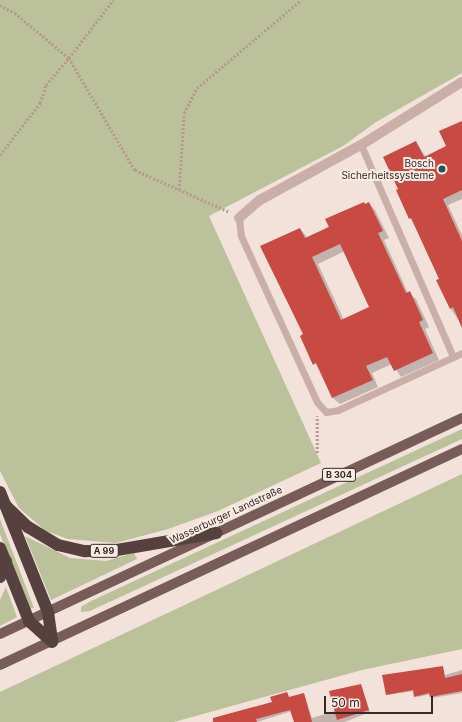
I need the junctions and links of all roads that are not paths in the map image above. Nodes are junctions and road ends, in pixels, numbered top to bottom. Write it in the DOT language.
graph roads {
  1 [pos="462,82"];
  2 [pos="361,145"];
  3 [pos="238,218"];
  4 [pos="462,353"];
  5 [pos="453,357"];
  6 [pos="462,418"];
  7 [pos="462,449"];
  8 [pos="0,492"];
  9 [pos="5,506"];
  10 [pos="216,533"];
  11 [pos="0,548"];
  12 [pos="6,561"];
  13 [pos="0,577"];
  14 [pos="48,612"];
  15 [pos="29,621"];
  16 [pos="0,634"];
  17 [pos="52,642"];
  18 [pos="0,665"];
  1 -- 2 [label="street"];
  2 -- 3 [label="street"];
  2 -- 5 [label="lane"];
  3 -- 5 [label="lane"];
  4 -- 5 [label="lane"];
  6 -- 10 [label="main road, Wasserburger Landstraße / B 304"];
  7 -- 17 [label="main road, B 304"];
  8 -- 9 [label="highway, A 99"];
  9 -- 10 [label="highway, A 99"];
  9 -- 14 [label="highway, A 99"];
  10 -- 14 [label="main road, Wasserburger Landstraße / B 304"];
  11 -- 12 [label="highway"];
  12 -- 13 [label="highway"];
  12 -- 15 [label="highway"];
  14 -- 15 [label="main road, Wasserburger Landstraße / B 304"];
  14 -- 17 [label="highway, A 99"];
  15 -- 16 [label="main road, Wasserburger Landstraße / B 304"];
  15 -- 17 [label="highway"];
  17 -- 18 [label="main road, B 304"];
}
